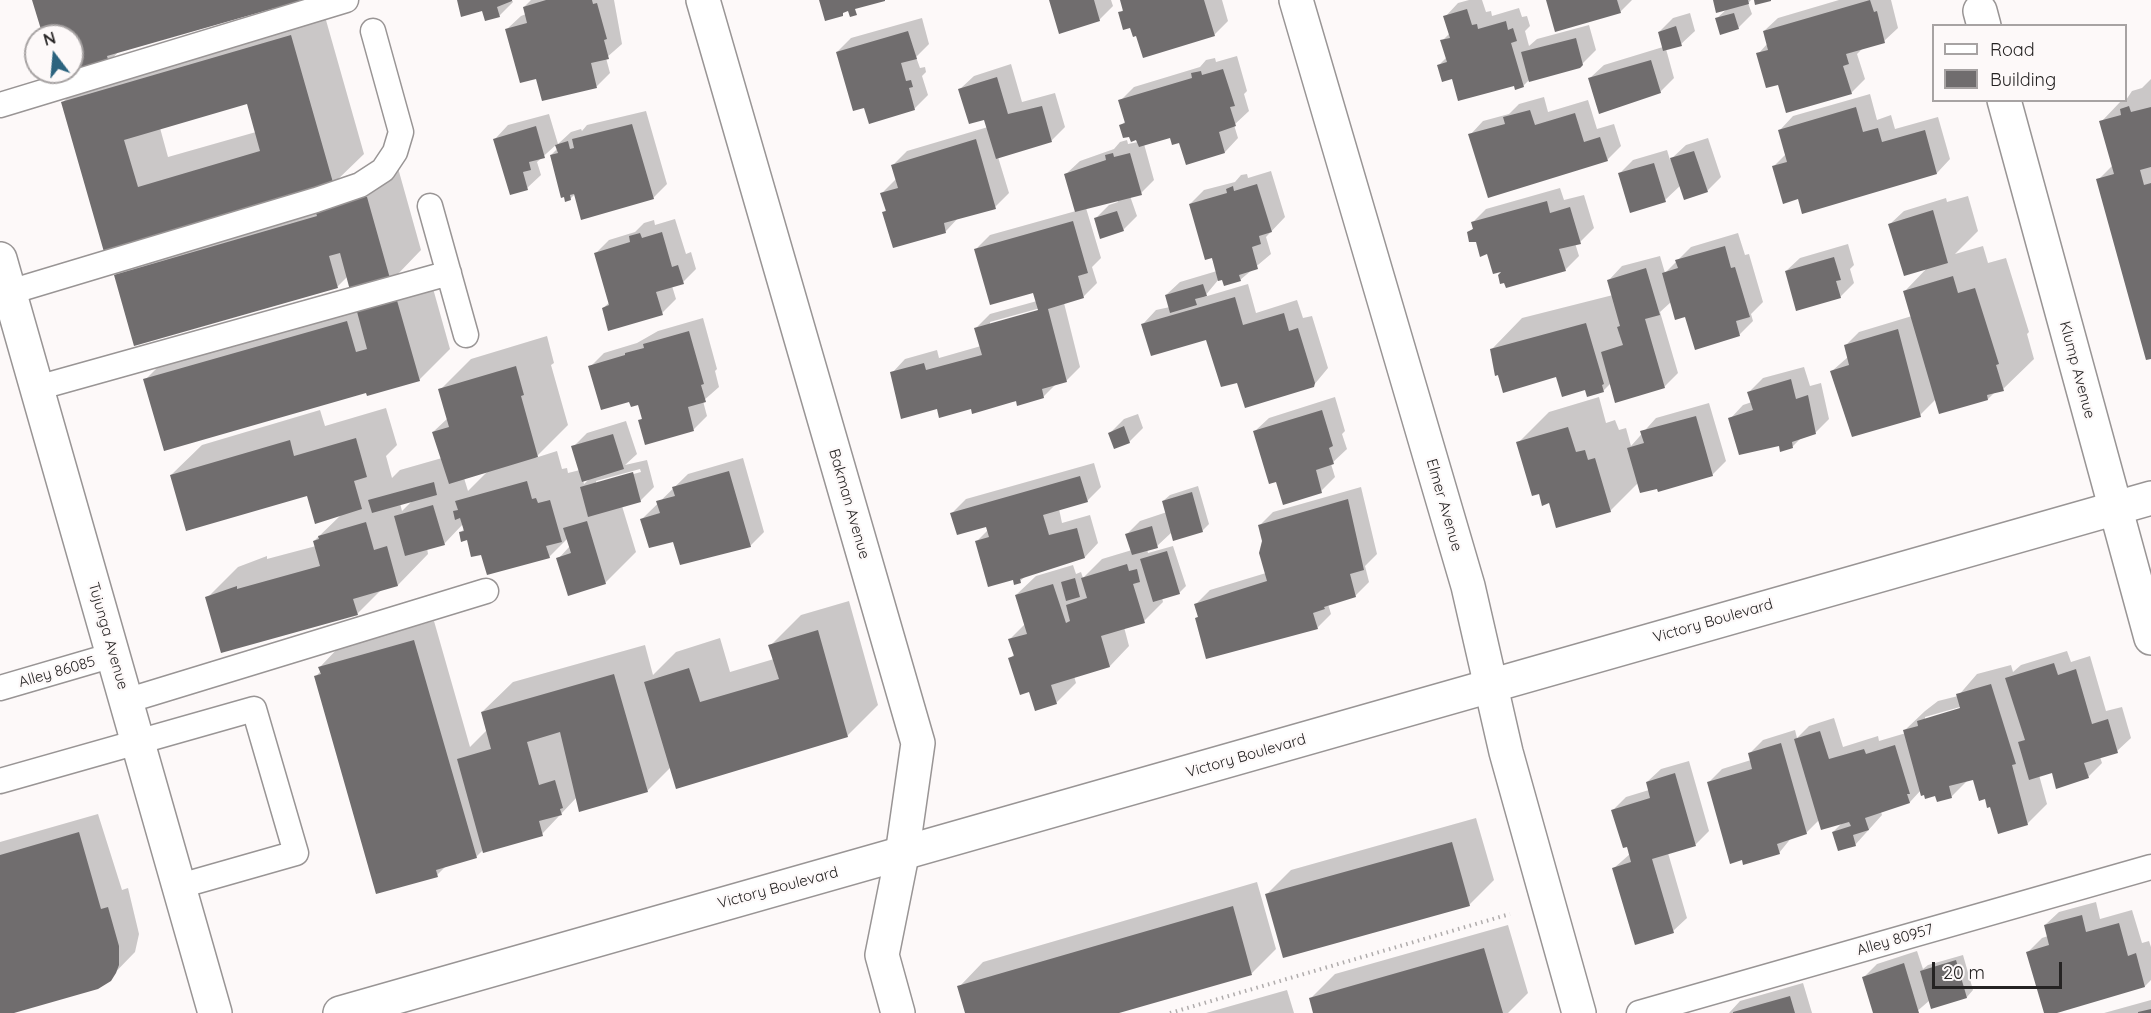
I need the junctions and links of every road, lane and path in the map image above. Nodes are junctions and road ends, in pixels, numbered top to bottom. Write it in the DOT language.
graph roads {
  1 [pos="346,0"];
  2 [pos="703,0"];
  3 [pos="1296,0"];
  4 [pos="373,31"];
  5 [pos="2005,102"];
  6 [pos="0,105"];
  7 [pos="430,206"];
  8 [pos="0,259"];
  9 [pos="449,273"];
  10 [pos="10,292"];
  11 [pos="466,335"];
  12 [pos="37,388"];
  13 [pos="2151,498"];
  14 [pos="2114,508"];
  15 [pos="486,591"];
  16 [pos="2151,638"];
  17 [pos="113,655"];
  18 [pos="1492,683"];
  19 [pos="0,688"];
  20 [pos="126,701"];
  21 [pos="138,742"];
  22 [pos="0,780"];
  23 [pos="902,855"];
  24 [pos="2151,867"];
  25 [pos="180,886"];
  26 [pos="1548,903"];
  27 [pos="215,1013"];
  28 [pos="340,1013"];
  29 [pos="898,1013"];
  30 [pos="1170,1013"];
  31 [pos="1579,1013"];
  32 [pos="1639,1013"];
  1 -- 6 [label="lane"];
  2 -- 23 [label="street, Bakman Avenue"];
  3 -- 18 [label="street, Elmer Avenue"];
  4 -- 10 [label="lane"];
  5 -- 14 [label="street, Klump Avenue"];
  7 -- 9 [label="lane"];
  8 -- 10 [label="street, Tujunga Avenue"];
  9 -- 11 [label="lane"];
  9 -- 12 [label="lane"];
  10 -- 12 [label="street, Tujunga Avenue"];
  12 -- 17 [label="street, Tujunga Avenue"];
  13 -- 14 [label="street, Victory Boulevard"];
  14 -- 16 [label="street, Klump Avenue"];
  14 -- 18 [label="street, Victory Boulevard"];
  15 -- 20 [label="lane"];
  17 -- 19 [label="lane, Alley 86085"];
  17 -- 20 [label="street, Tujunga Avenue"];
  18 -- 23 [label="street, Victory Boulevard"];
  18 -- 26 [label="street, Elmer Avenue"];
  20 -- 21 [label="street, Tujunga Avenue"];
  21 -- 22 [label="lane"];
  21 -- 25 [label="street, Tujunga Avenue"];
  21 -- 25 [label="lane"];
  23 -- 28 [label="street, Victory Boulevard"];
  23 -- 29 [label="street, Bakman Avenue"];
  24 -- 32 [label="lane, Alley 80957"];
  25 -- 27 [label="street, Tujunga Avenue"];
  26 -- 30 [label="path"];
  26 -- 31 [label="street, Elmer Avenue"];
}
